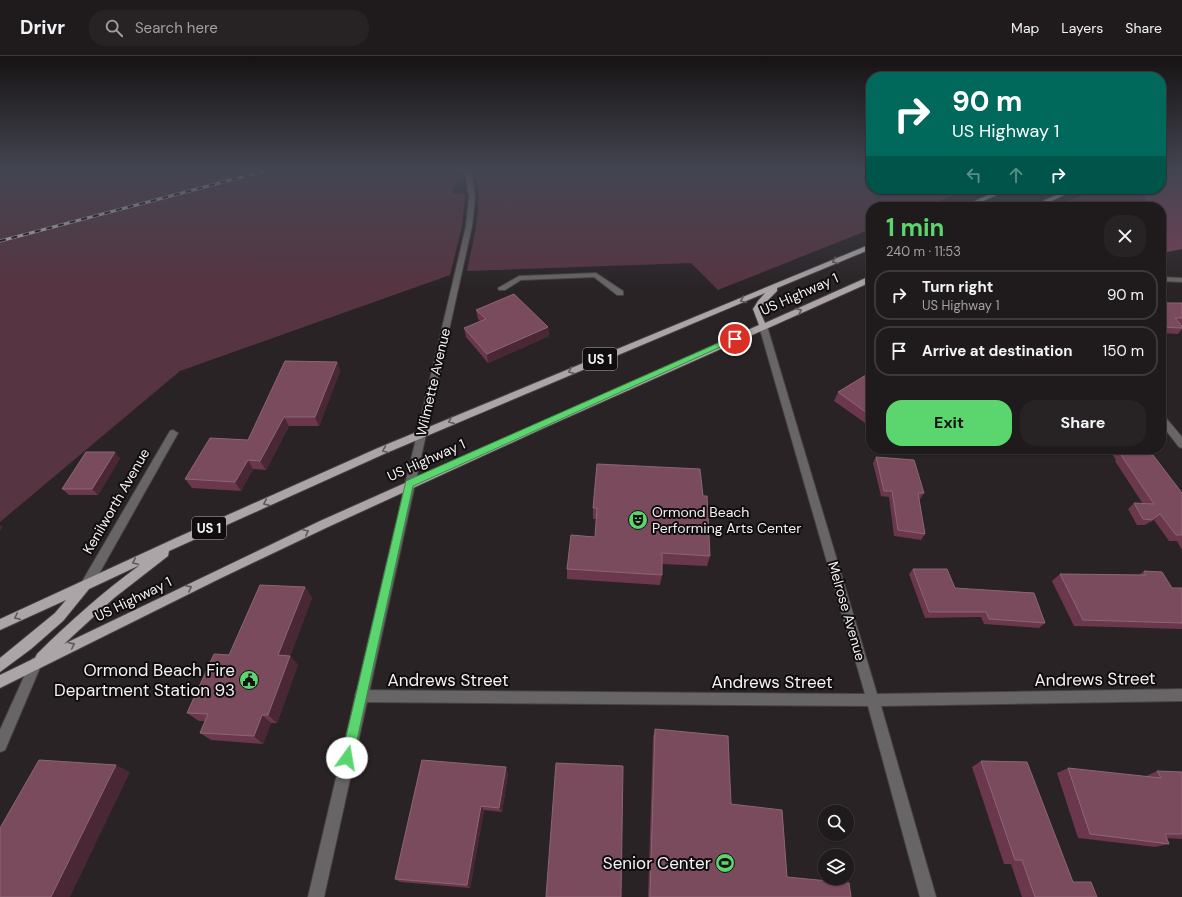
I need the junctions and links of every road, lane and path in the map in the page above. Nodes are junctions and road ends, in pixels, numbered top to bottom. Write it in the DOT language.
graph roads {
  1 [pos="471,210"];
  2 [pos="866,248"];
  3 [pos="1166,279"];
  4 [pos="1182,280"];
  5 [pos="866,281"];
  6 [pos="779,285"];
  7 [pos="502,288"];
  8 [pos="620,292"];
  9 [pos="763,326"];
  10 [pos="1166,424"];
  11 [pos="172,433"];
  12 [pos="420,434"];
  13 [pos="1182,444"];
  14 [pos="409,484"];
  15 [pos="180,541"];
  16 [pos="87,584"];
  17 [pos="0,625"];
  18 [pos="36,663"];
  19 [pos="0,666"];
  20 [pos="0,682"];
  21 [pos="1182,695"];
  22 [pos="361,696"];
  23 [pos="873,700"];
  24 [pos="0,745"];
  25 [pos="316,897"];
  26 [pos="928,897"];
  1 -- 12 [label="street, Wilmette Avenue"];
  2 -- 6 [label="main road, US Highway 1 / US 1, one-way"];
  3 -- 4 [label="street"];
  9 -- 5 [label="main road, US Highway 1 / US 1, one-way"];
  6 -- 9 [label="main road"];
  6 -- 12 [label="main road, US Highway 1 / US 1, one-way"];
  7 -- 8 [label="street"];
  9 -- 14 [label="main road, US Highway 1 / US 1"];
  9 -- 23 [label="street, Melrose Avenue"];
  10 -- 13 [label="street"];
  11 -- 16 [label="street, Kenilworth Avenue"];
  12 -- 14 [label="street, Wilmette Avenue"];
  12 -- 15 [label="main road, US Highway 1 / US 1, one-way"];
  18 -- 14 [label="main road, US Highway 1 / US 1, one-way"];
  14 -- 22 [label="street, Wilmette Avenue"];
  15 -- 16 [label="main road, US Highway 1 / US 1, one-way"];
  15 -- 18 [label="main road"];
  16 -- 17 [label="main road, US Highway 1 / US 1, one-way"];
  16 -- 19 [label="main road"];
  18 -- 20 [label="main road, US Highway 1 / US 1"];
  18 -- 24 [label="street"];
  21 -- 23 [label="street, Andrews Street"];
  22 -- 23 [label="street, Andrews Street"];
  22 -- 25 [label="street, Wilmette Avenue"];
  23 -- 26 [label="street, Melrose Avenue"];
}
